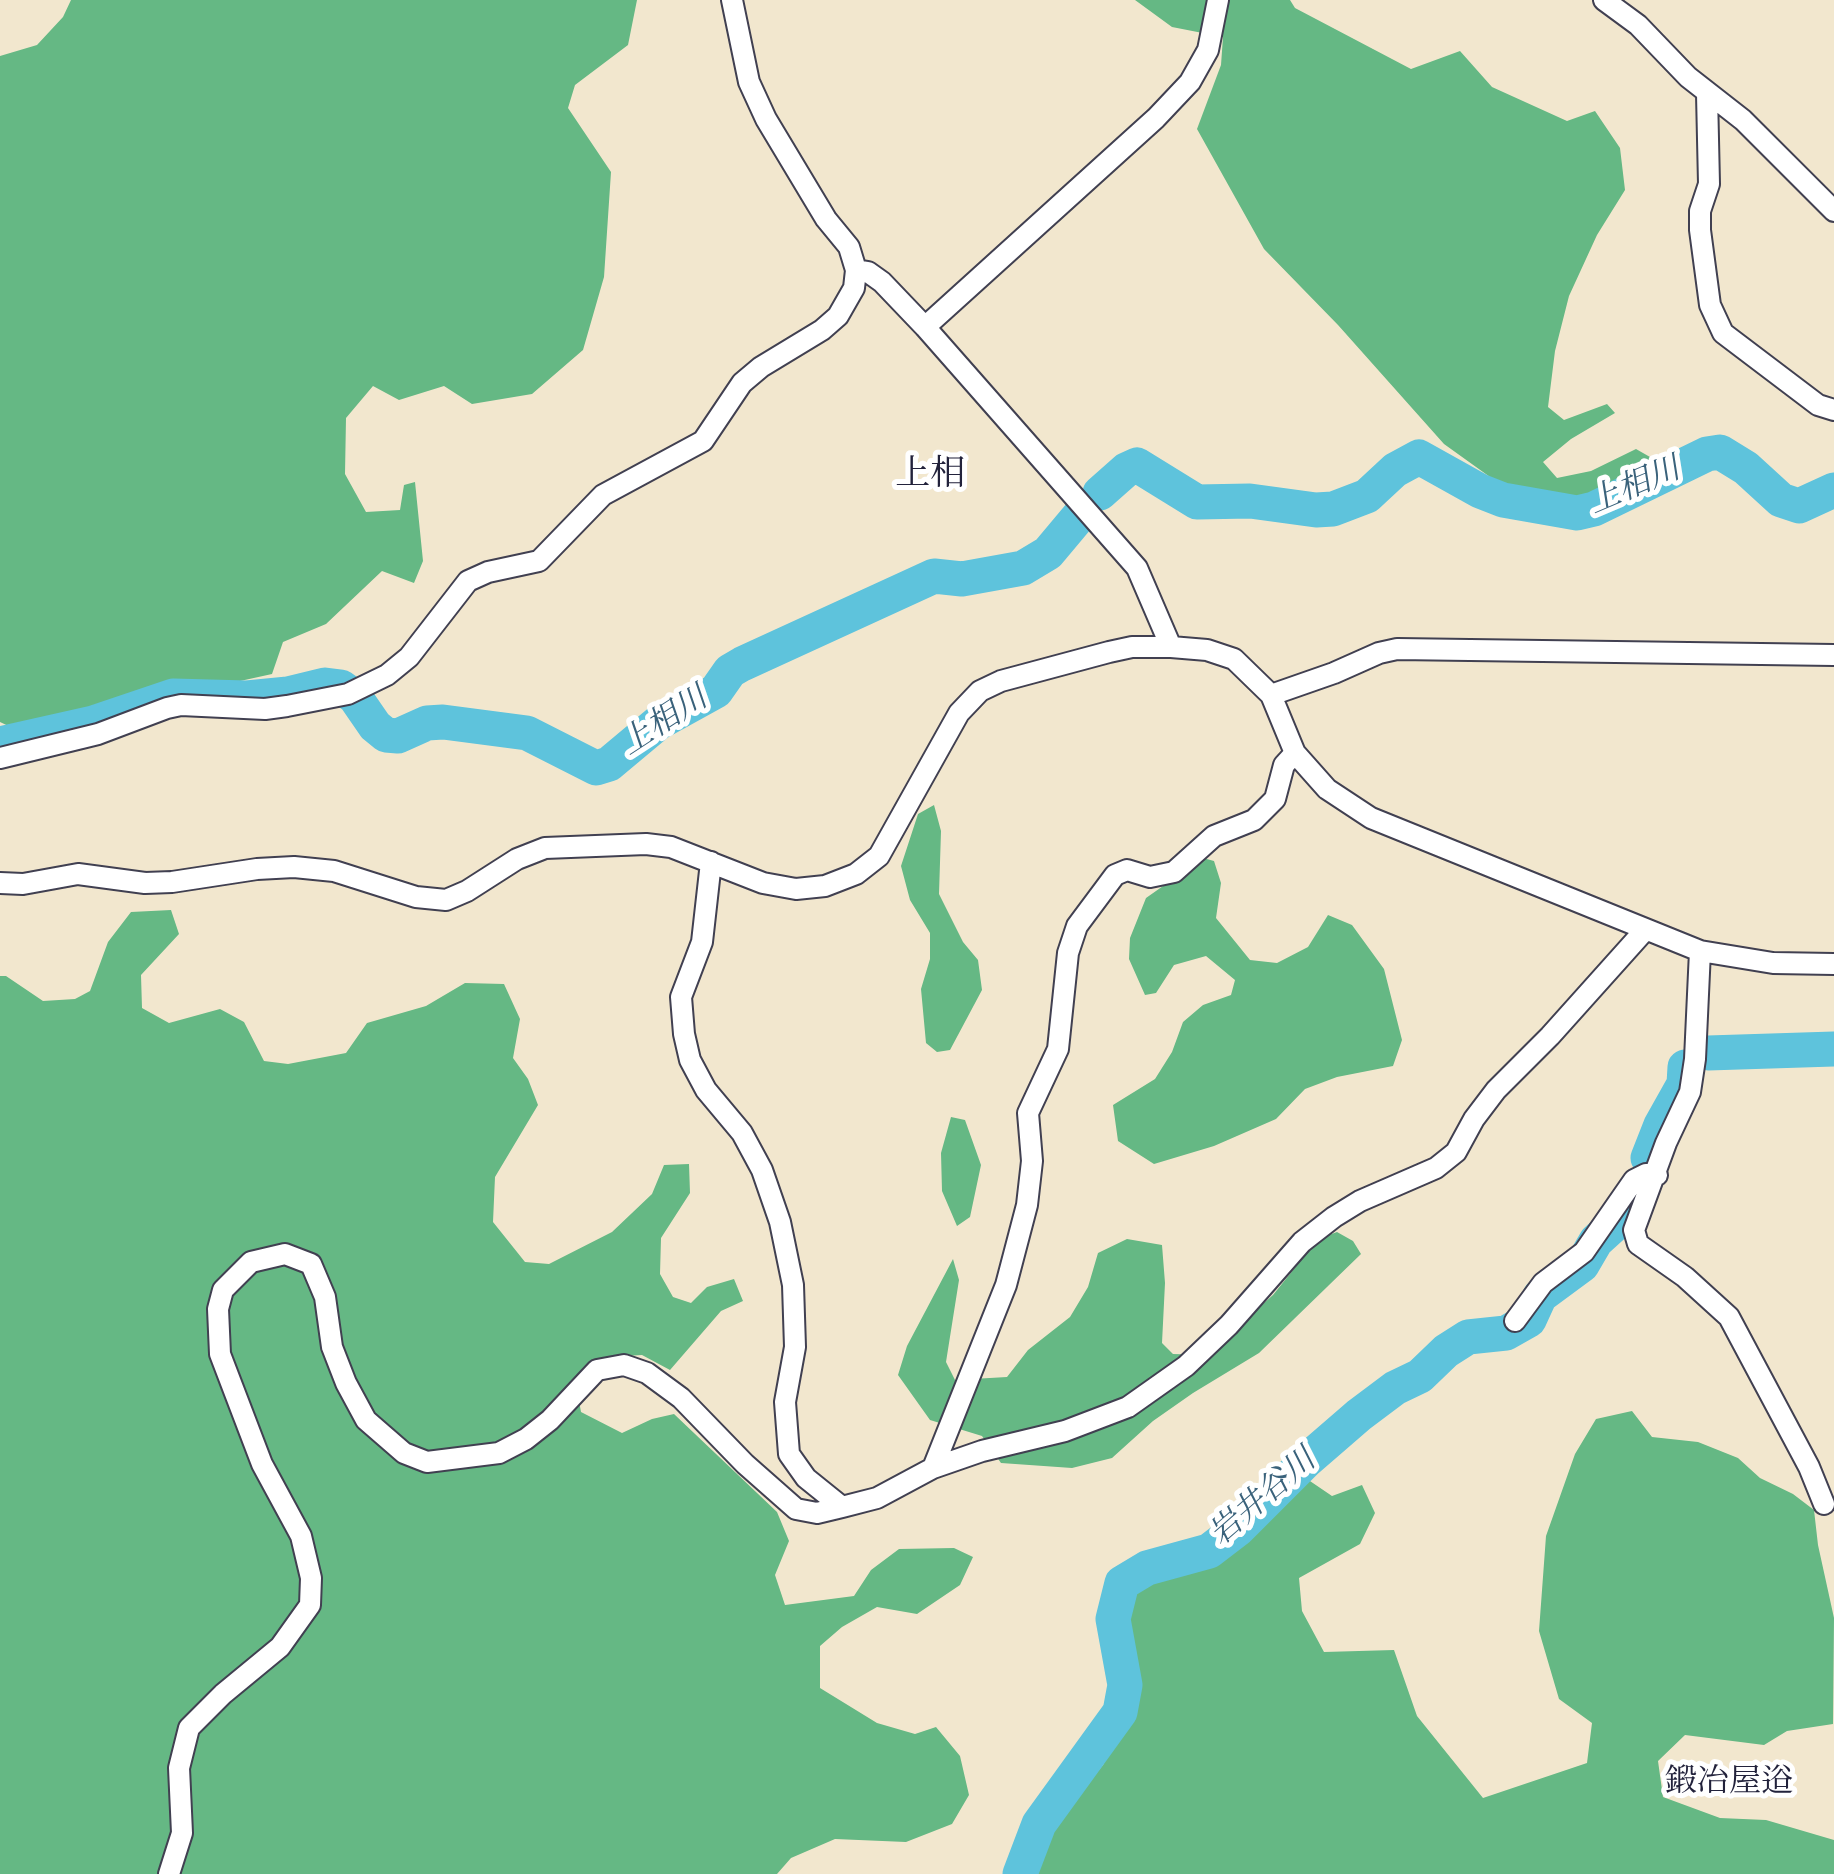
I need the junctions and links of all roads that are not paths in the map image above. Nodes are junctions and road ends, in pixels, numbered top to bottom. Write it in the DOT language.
graph roads {
  1 [pos="732,0"];
  2 [pos="1218,0"];
  3 [pos="1604,0"];
  4 [pos="1708,94"];
  5 [pos="1834,211"];
  6 [pos="856,270"];
  7 [pos="924,327"];
  8 [pos="1834,410"];
  9 [pos="1170,647"];
  10 [pos="1834,655"];
  11 [pos="1271,696"];
  12 [pos="1295,752"];
  13 [pos="0,758"];
  14 [pos="711,862"];
  15 [pos="0,884"];
  16 [pos="1645,930"];
  17 [pos="1700,950"];
  18 [pos="1834,964"];
  19 [pos="1657,1174"];
  20 [pos="1515,1321"];
  21 [pos="933,1468"];
  22 [pos="1824,1504"];
  23 [pos="842,1507"];
  24 [pos="169,1874"];
  1 -- 6 [label="street"];
  2 -- 7 [label="street"];
  3 -- 4 [label="street"];
  4 -- 5 [label="street"];
  4 -- 8 [label="street"];
  6 -- 7 [label="street"];
  6 -- 13 [label="street"];
  7 -- 9 [label="street"];
  9 -- 11 [label="street"];
  9 -- 14 [label="street"];
  10 -- 11 [label="street"];
  11 -- 12 [label="street"];
  12 -- 16 [label="street"];
  12 -- 21 [label="street"];
  14 -- 15 [label="street"];
  14 -- 23 [label="street"];
  16 -- 17 [label="street"];
  16 -- 21 [label="street"];
  17 -- 18 [label="street"];
  17 -- 19 [label="street"];
  19 -- 20 [label="street"];
  19 -- 22 [label="street"];
  21 -- 23 [label="street"];
  23 -- 24 [label="street"];
}
